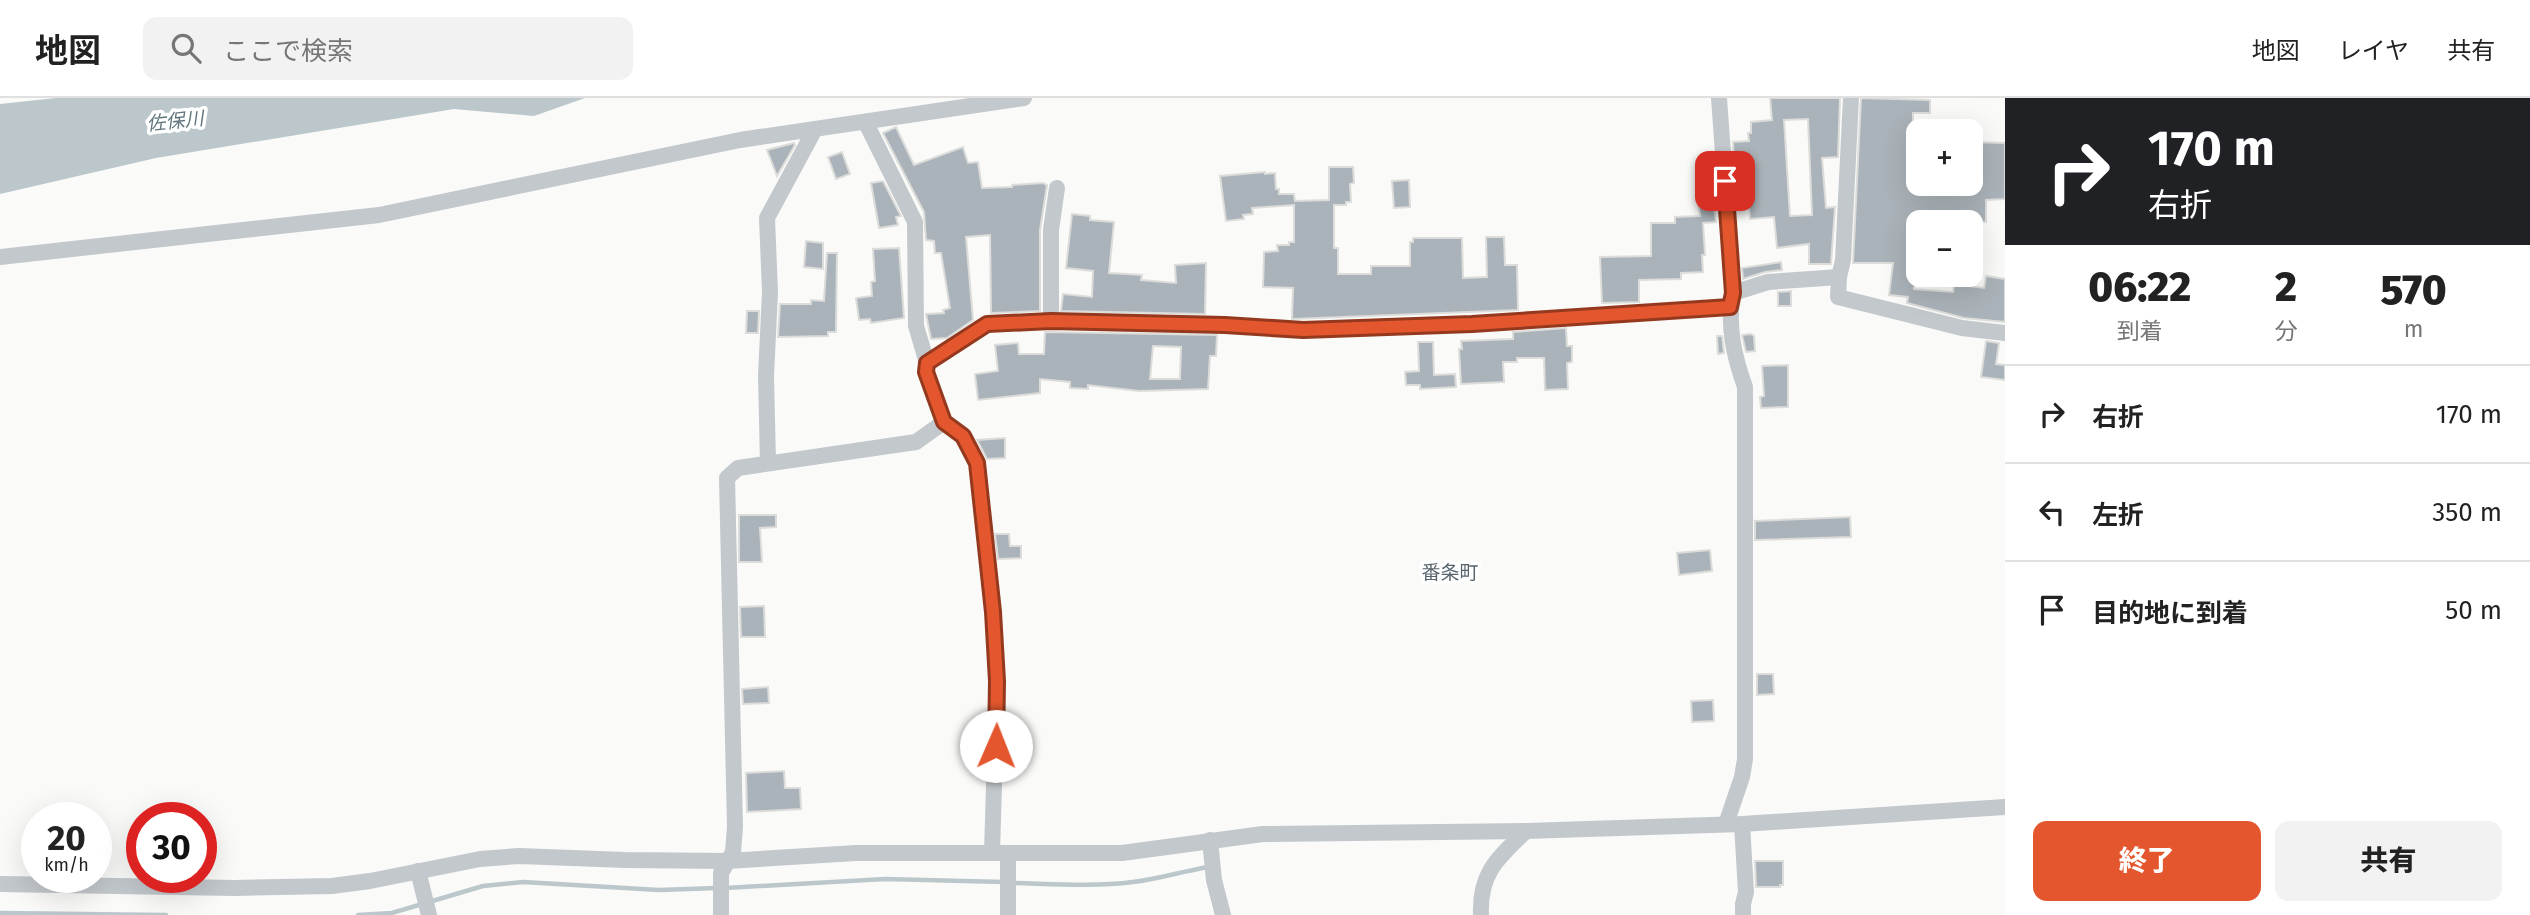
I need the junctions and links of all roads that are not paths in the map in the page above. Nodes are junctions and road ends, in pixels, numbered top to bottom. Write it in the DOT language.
graph roads {
  1 [pos="1024,98"];
  2 [pos="1719,98"];
  3 [pos="1851,98"];
  4 [pos="866,123"];
  5 [pos="815,129"];
  6 [pos="1058,188"];
  7 [pos="0,257"];
  8 [pos="1839,277"];
  9 [pos="1732,300"];
  10 [pos="1051,321"];
  11 [pos="2005,334"];
  12 [pos="927,363"];
  13 [pos="944,422"];
  14 [pos="768,463"];
  15 [pos="2005,807"];
  16 [pos="1734,824"];
  17 [pos="1526,831"];
  18 [pos="1210,840"];
  19 [pos="992,853"];
  20 [pos="1009,853"];
  21 [pos="727,860"];
  22 [pos="418,871"];
  23 [pos="0,884"];
  24 [pos="429,915"];
  25 [pos="721,915"];
  26 [pos="1008,915"];
  27 [pos="1223,915"];
  28 [pos="1481,915"];
  29 [pos="1743,915"];
  1 -- 4 [label="street"];
  2 -- 9 [label="street"];
  3 -- 8 [label="street"];
  4 -- 5 [label="street"];
  4 -- 12 [label="street"];
  5 -- 7 [label="street"];
  5 -- 14 [label="street"];
  6 -- 10 [label="street"];
  8 -- 9 [label="street"];
  8 -- 11 [label="street"];
  9 -- 10 [label="street"];
  9 -- 16 [label="street"];
  10 -- 12 [label="street"];
  12 -- 13 [label="street"];
  13 -- 14 [label="street"];
  13 -- 19 [label="street"];
  14 -- 21 [label="street"];
  15 -- 16 [label="street"];
  16 -- 17 [label="street"];
  16 -- 29 [label="street"];
  17 -- 18 [label="street"];
  17 -- 28 [label="street"];
  18 -- 20 [label="street"];
  18 -- 27 [label="street"];
  19 -- 20 [label="street"];
  19 -- 21 [label="street"];
  20 -- 26 [label="street"];
  21 -- 22 [label="street"];
  21 -- 25 [label="street"];
  22 -- 23 [label="street"];
  22 -- 24 [label="street"];
}
